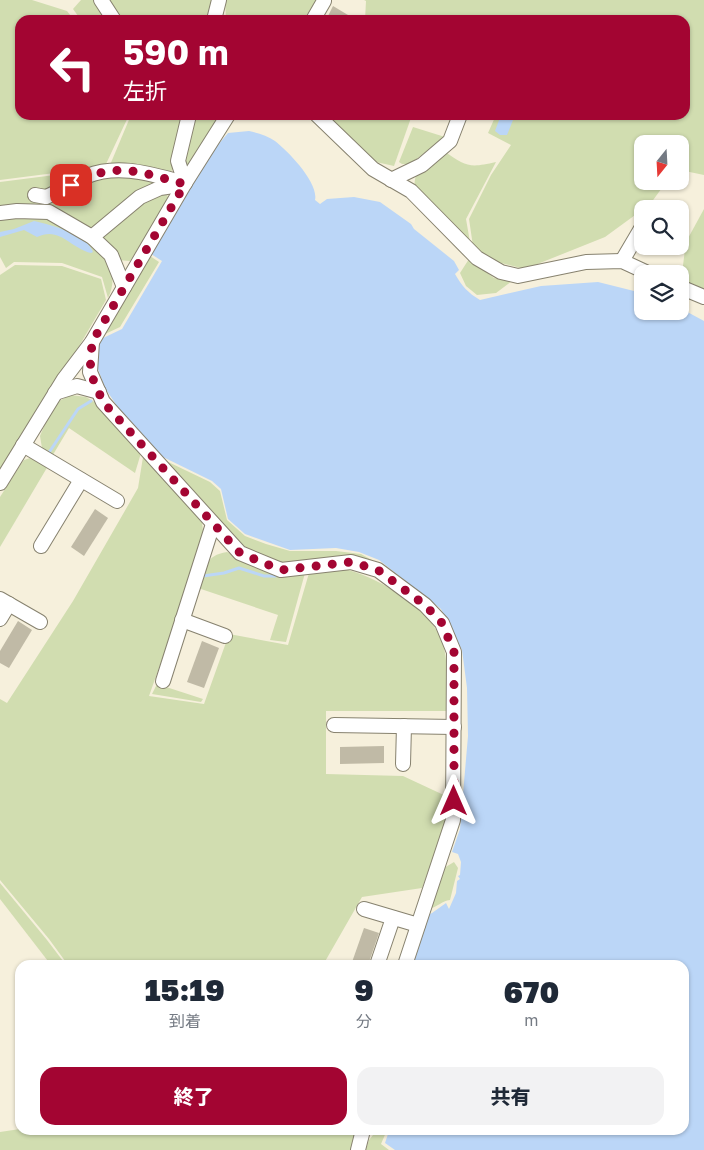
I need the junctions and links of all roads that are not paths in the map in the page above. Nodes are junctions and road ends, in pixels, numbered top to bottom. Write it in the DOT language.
graph roads {
  1 [pos="100,0"];
  2 [pos="220,0"];
  3 [pos="324,1"];
  4 [pos="110,15"];
  5 [pos="216,15"];
  6 [pos="316,15"];
  7 [pos="187,120"];
  8 [pos="225,120"];
  9 [pos="322,120"];
  10 [pos="458,120"];
  11 [pos="392,180"];
  12 [pos="185,184"];
  13 [pos="35,195"];
  14 [pos="0,213"];
  15 [pos="92,237"];
  16 [pos="634,241"];
  17 [pos="622,261"];
  18 [pos="634,267"];
  19 [pos="124,287"];
  20 [pos="689,291"];
  21 [pos="704,297"];
  22 [pos="92,342"];
  23 [pos="99,392"];
  24 [pos="55,393"];
  25 [pos="23,445"];
  26 [pos="81,480"];
  27 [pos="0,483"];
  28 [pos="117,502"];
  29 [pos="213,524"];
  30 [pos="41,546"];
  31 [pos="5,601"];
  32 [pos="0,618"];
  33 [pos="182,620"];
  34 [pos="40,622"];
  35 [pos="225,636"];
  36 [pos="163,681"];
  37 [pos="334,725"];
  38 [pos="404,726"];
  39 [pos="454,727"];
  40 [pos="403,764"];
  41 [pos="364,910"];
  42 [pos="393,918"];
  43 [pos="418,925"];
  44 [pos="379,960"];
  45 [pos="407,960"];
  46 [pos="362,1135"];
  47 [pos="358,1150"];
  1 -- 4 [label="street"];
  2 -- 5 [label="street"];
  3 -- 6 [label="street"];
  7 -- 12 [label="street"];
  8 -- 12 [label="street"];
  9 -- 11 [label="street"];
  10 -- 11 [label="street"];
  11 -- 17 [label="street"];
  12 -- 13 [label="street"];
  12 -- 15 [label="street"];
  12 -- 19 [label="street"];
  14 -- 15 [label="street"];
  15 -- 19 [label="street"];
  16 -- 17 [label="street"];
  17 -- 18 [label="street"];
  19 -- 22 [label="street"];
  20 -- 21 [label="street"];
  22 -- 23 [label="street"];
  22 -- 24 [label="street"];
  23 -- 24 [label="street"];
  23 -- 29 [label="street"];
  24 -- 25 [label="street"];
  25 -- 26 [label="street"];
  25 -- 27 [label="street"];
  26 -- 28 [label="street"];
  26 -- 30 [label="street"];
  29 -- 33 [label="street"];
  29 -- 39 [label="street"];
  31 -- 32 [label="street"];
  31 -- 34 [label="street"];
  33 -- 35 [label="street"];
  33 -- 36 [label="street"];
  37 -- 38 [label="street"];
  38 -- 39 [label="street"];
  38 -- 40 [label="street"];
  39 -- 43 [label="street"];
  41 -- 42 [label="street"];
  42 -- 43 [label="street"];
  42 -- 44 [label="street"];
  43 -- 45 [label="street"];
  46 -- 47 [label="street"];
}
